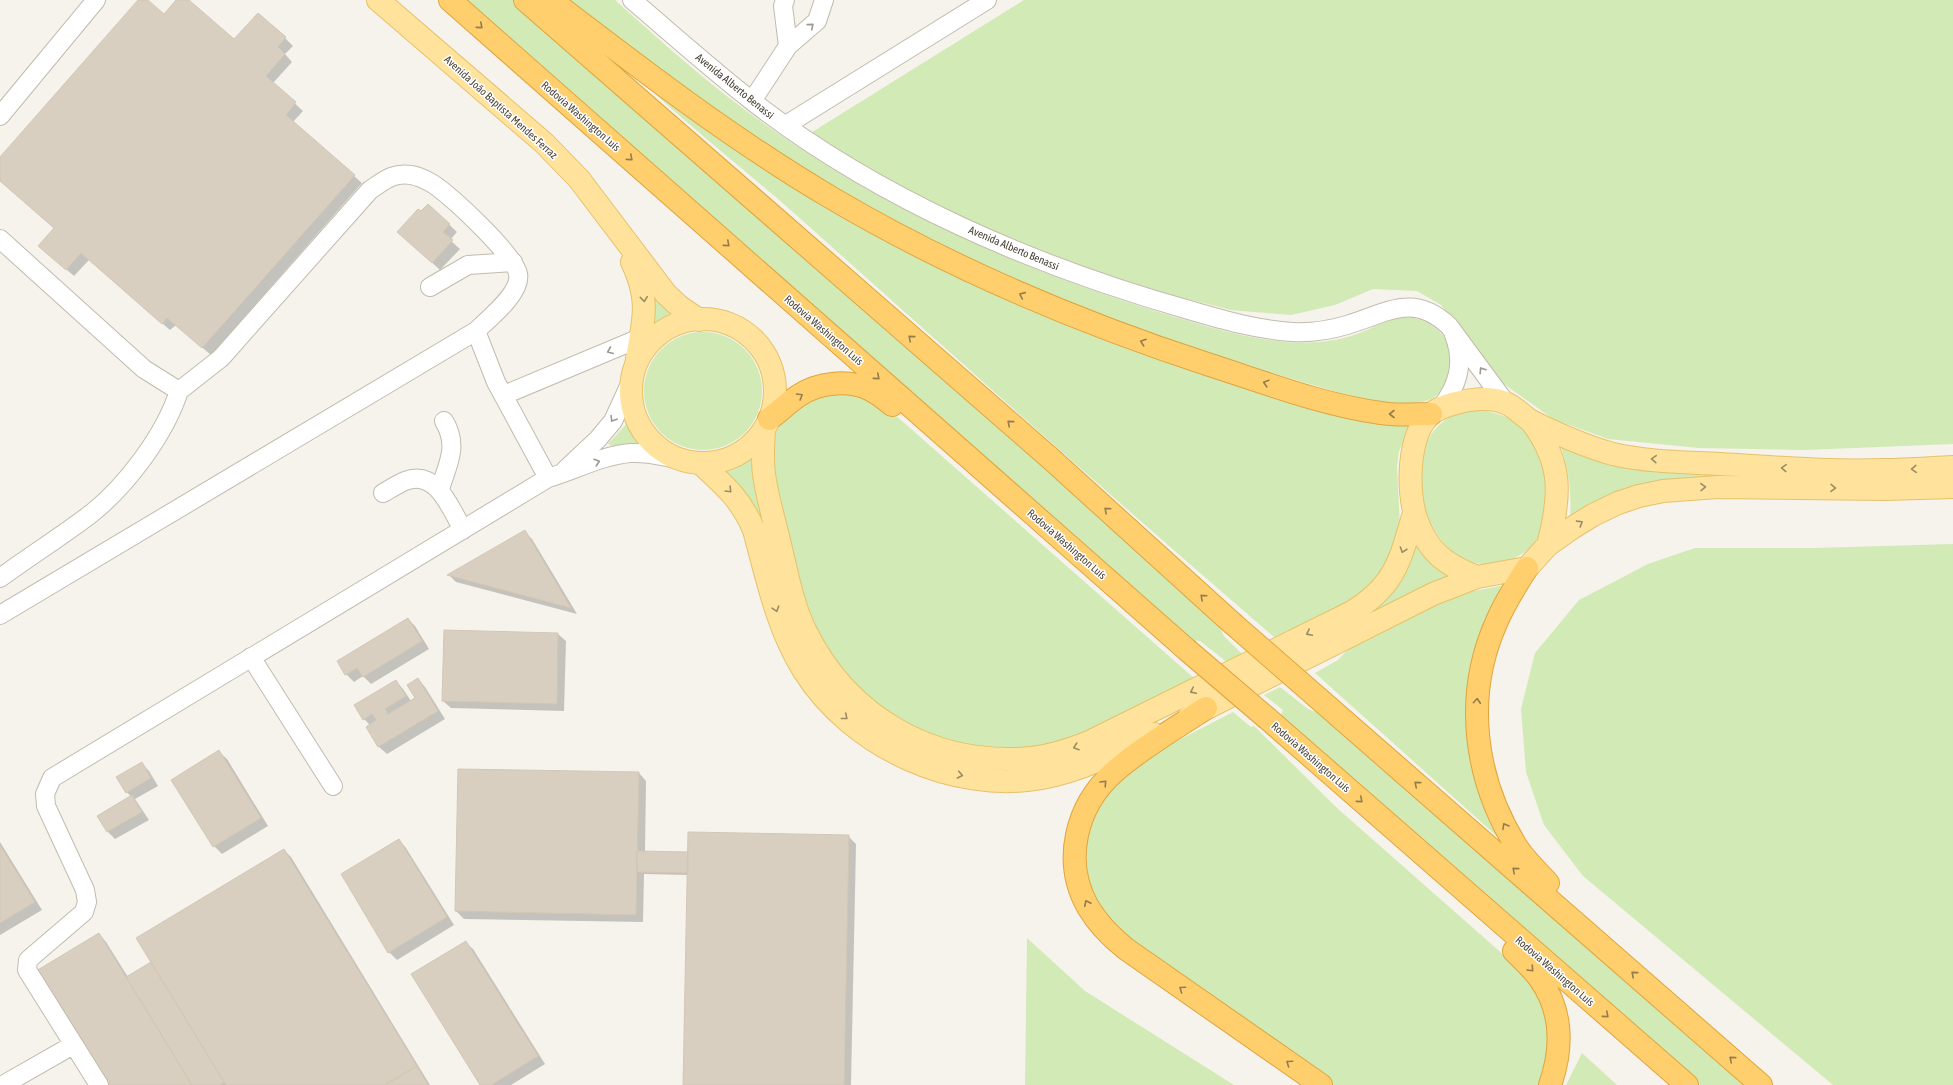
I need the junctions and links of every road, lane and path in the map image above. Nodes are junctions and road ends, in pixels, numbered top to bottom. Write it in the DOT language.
graph roads {
  1 [pos="96,0"];
  2 [pos="378,0"];
  3 [pos="450,0"];
  4 [pos="525,0"];
  5 [pos="551,0"];
  6 [pos="632,0"];
  7 [pos="785,0"];
  8 [pos="824,0"];
  9 [pos="987,0"];
  10 [pos="788,46"];
  11 [pos="752,101"];
  12 [pos="0,116"];
  13 [pos="786,125"];
  14 [pos="614,225"];
  15 [pos="0,239"];
  16 [pos="513,262"];
  17 [pos="430,287"];
  18 [pos="699,320"];
  19 [pos="1449,326"];
  20 [pos="476,331"];
  21 [pos="650,336"];
  22 [pos="630,384"];
  23 [pos="179,390"];
  24 [pos="504,395"];
  25 [pos="1505,402"];
  26 [pos="1435,411"];
  27 [pos="444,421"];
  28 [pos="1531,421"];
  29 [pos="767,424"];
  30 [pos="677,459"];
  31 [pos="700,463"];
  32 [pos="1953,467"];
  33 [pos="554,476"];
  34 [pos="999,484"];
  35 [pos="1953,487"];
  36 [pos="440,489"];
  37 [pos="383,494"];
  38 [pos="1414,513"];
  39 [pos="463,530"];
  40 [pos="1548,545"];
  41 [pos="1527,568"];
  42 [pos="1477,577"];
  43 [pos="0,578"];
  44 [pos="0,614"];
  45 [pos="251,657"];
  46 [pos="1206,708"];
  47 [pos="333,786"];
  48 [pos="1427,859"];
  49 [pos="1610,952"];
  50 [pos="73,1046"];
  51 [pos="3,1085"];
  52 [pos="99,1085"];
  53 [pos="1321,1085"];
  54 [pos="1550,1085"];
  55 [pos="1687,1085"];
  56 [pos="1761,1085"];
  1 -- 12 [label="street"];
  2 -- 14 [label="main road, Avenida João Baptista Mendes Ferraz"];
  3 -- 34 [label="highway, Rodovia Washington Luís, one-way"];
  49 -- 4 [label="highway, one-way, bridge"];
  26 -- 5 [label="highway, one-way"];
  6 -- 11 [label="street, Avenida Alberto Benassi"];
  7 -- 10 [label="street"];
  10 -- 8 [label="street, one-way"];
  9 -- 13 [label="street"];
  10 -- 11 [label="street"];
  11 -- 13 [label="street, Avenida Alberto Benassi"];
  13 -- 19 [label="street, Avenida Alberto Benassi"];
  14 -- 18 [label="main road, Avenida João Baptista Mendes Ferraz"];
  14 -- 21 [label="main road, Avenida João Baptista Mendes Ferraz, one-way"];
  15 -- 23 [label="street"];
  16 -- 17 [label="street"];
  16 -- 20 [label="street"];
  16 -- 23 [label="street"];
  18 -- 21 [label="main road"];
  18 -- 29 [label="main road"];
  25 -- 19 [label="street, Avenida Alberto Benassi, one-way"];
  19 -- 26 [label="street, Avenida Alberto Benassi"];
  20 -- 24 [label="street"];
  20 -- 44 [label="street"];
  21 -- 22 [label="main road"];
  21 -- 24 [label="street, one-way"];
  22 -- 30 [label="main road"];
  22 -- 33 [label="street, one-way"];
  23 -- 43 [label="street"];
  24 -- 33 [label="street"];
  25 -- 26 [label="main road"];
  25 -- 28 [label="main road"];
  26 -- 38 [label="main road"];
  27 -- 36 [label="street"];
  32 -- 28 [label="main road, one-way"];
  28 -- 40 [label="main road"];
  29 -- 31 [label="main road"];
  29 -- 34 [label="highway, one-way"];
  38 -- 29 [label="main road, one-way"];
  30 -- 31 [label="main road"];
  33 -- 30 [label="street, one-way"];
  31 -- 46 [label="main road, one-way"];
  33 -- 39 [label="street"];
  34 -- 48 [label="highway, Rodovia Washington Luís, one-way, bridge"];
  40 -- 35 [label="main road, one-way"];
  36 -- 37 [label="street"];
  36 -- 39 [label="street"];
  38 -- 42 [label="main road"];
  39 -- 45 [label="street"];
  40 -- 41 [label="main road"];
  41 -- 42 [label="main road"];
  49 -- 41 [label="highway, one-way"];
  42 -- 46 [label="main road"];
  45 -- 47 [label="street"];
  45 -- 50 [label="street"];
  53 -- 46 [label="highway, one-way"];
  48 -- 54 [label="highway, one-way"];
  48 -- 55 [label="highway, Rodovia Washington Luís, one-way"];
  56 -- 49 [label="highway, one-way"];
  50 -- 51 [label="street"];
  50 -- 52 [label="street"];
}
